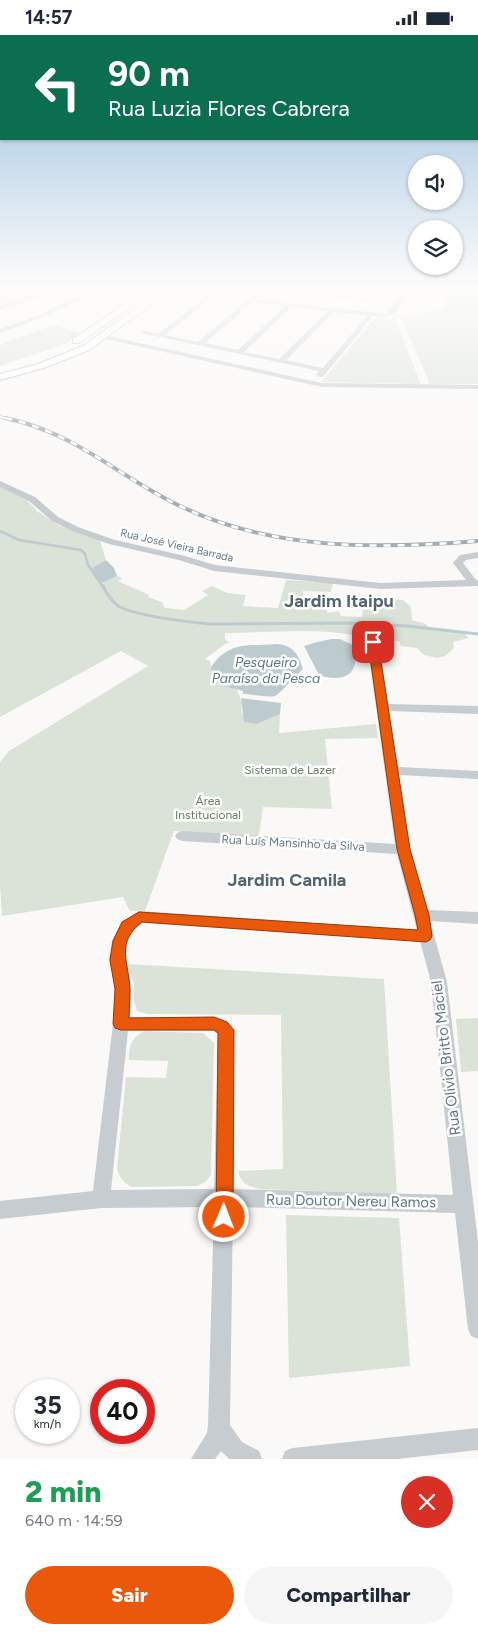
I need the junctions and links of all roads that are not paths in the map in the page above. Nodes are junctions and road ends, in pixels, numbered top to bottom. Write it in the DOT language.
graph roads {
  1 [pos="42,356"];
  2 [pos="68,356"];
  3 [pos="192,356"];
  4 [pos="257,356"];
  5 [pos="285,356"];
  6 [pos="336,356"];
  7 [pos="280,361"];
  8 [pos="0,369"];
  9 [pos="324,370"];
  10 [pos="0,377"];
  11 [pos="313,383"];
  12 [pos="478,387"];
  13 [pos="0,484"];
  14 [pos="478,555"];
  15 [pos="476,583"];
  16 [pos="373,642"];
  17 [pos="382,707"];
  18 [pos="478,711"];
  19 [pos="393,771"];
  20 [pos="478,775"];
  21 [pos="182,837"];
  22 [pos="403,849"];
  23 [pos="422,915"];
  24 [pos="478,918"];
  25 [pos="426,936"];
  26 [pos="121,1024"];
  27 [pos="225,1198"];
  28 [pos="101,1199"];
  29 [pos="462,1204"];
  30 [pos="0,1210"];
  31 [pos="478,1329"];
  32 [pos="220,1425"];
  33 [pos="478,1439"];
  34 [pos="202,1459"];
  35 [pos="251,1459"];
  36 [pos="294,1459"];
  1 -- 8 [label="main road"];
  2 -- 10 [label="main road"];
  3 -- 11 [label="street"];
  4 -- 7 [label="street"];
  5 -- 7 [label="street"];
  6 -- 9 [label="street"];
  7 -- 9 [label="street"];
  9 -- 11 [label="street"];
  11 -- 12 [label="street"];
  13 -- 15 [label="street, Rua José Vieira Barrada"];
  14 -- 15 [label="street"];
  16 -- 17 [label="street, Rua Olivio Britto Maciel"];
  17 -- 18 [label="street"];
  17 -- 19 [label="street, Rua Olivio Britto Maciel"];
  19 -- 20 [label="street"];
  19 -- 22 [label="street, Rua Olivio Britto Maciel"];
  21 -- 22 [label="street, Rua Luís Mansinho da Silva"];
  22 -- 23 [label="street, Rua Olivio Britto Maciel"];
  23 -- 24 [label="street"];
  23 -- 25 [label="street, Rua Olivio Britto Maciel"];
  25 -- 26 [label="street"];
  25 -- 29 [label="street, Rua Olivio Britto Maciel"];
  26 -- 27 [label="street"];
  26 -- 28 [label="street"];
  27 -- 28 [label="street, Rua Doutor Nereu Ramos"];
  27 -- 29 [label="street, Rua Doutor Nereu Ramos"];
  27 -- 32 [label="street"];
  28 -- 30 [label="street, Rua Doutor Nereu Ramos"];
  29 -- 31 [label="street, Rua Olivio Britto Maciel"];
  32 -- 34 [label="street"];
  32 -- 35 [label="street"];
  33 -- 36 [label="street"];
}
